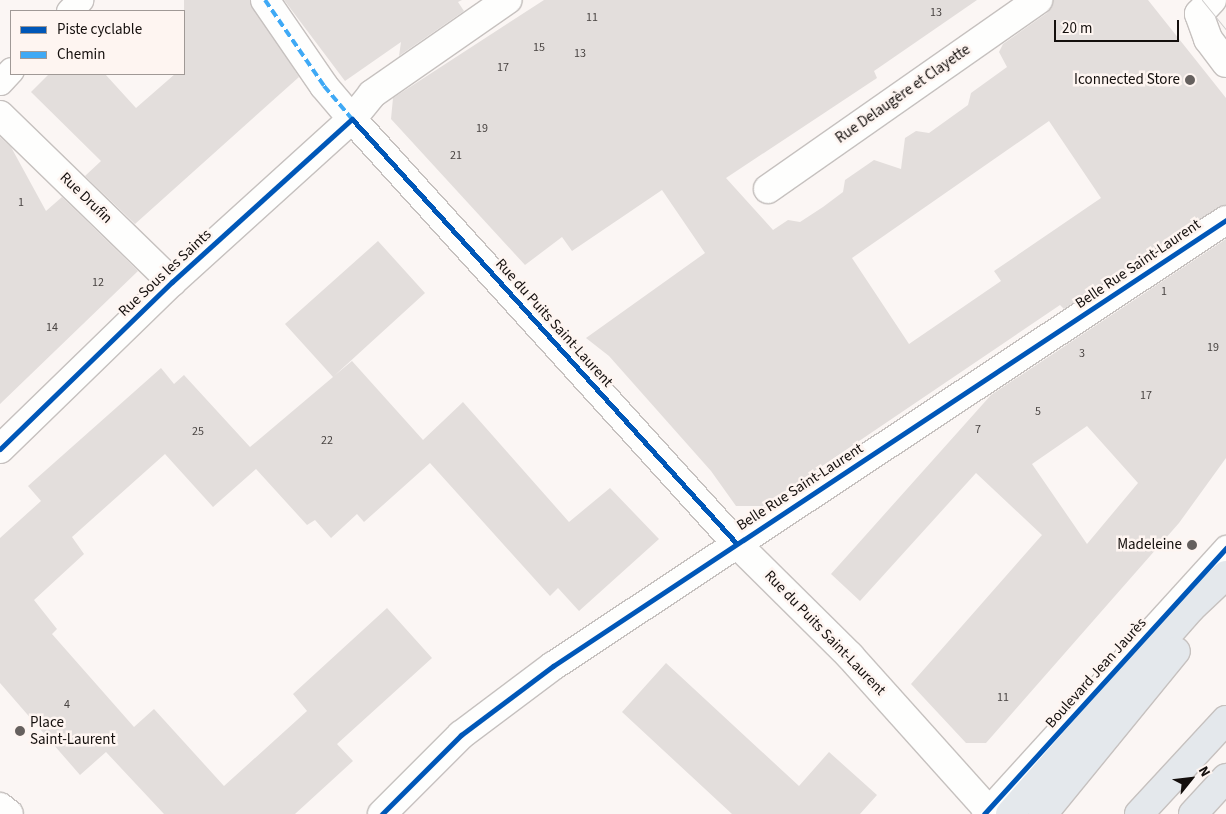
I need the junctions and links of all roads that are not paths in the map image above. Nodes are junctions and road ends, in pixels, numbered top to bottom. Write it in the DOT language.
graph roads {
  1 [pos="80,0"];
  2 [pos="265,0"];
  3 [pos="507,0"];
  4 [pos="1038,0"];
  5 [pos="1212,0"];
  6 [pos="70,10"];
  7 [pos="1226,63"];
  8 [pos="10,71"];
  9 [pos="0,82"];
  10 [pos="0,115"];
  11 [pos="352,119"];
  12 [pos="768,189"];
  13 [pos="1226,220"];
  14 [pos="172,282"];
  15 [pos="0,449"];
  16 [pos="737,544"];
  17 [pos="1226,548"];
  18 [pos="1226,575"];
  19 [pos="1226,586"];
  20 [pos="1226,720"];
  21 [pos="1226,778"];
  22 [pos="1226,798"];
  23 [pos="0,807"];
  24 [pos="994,813"];
  25 [pos="9,814"];
  26 [pos="382,814"];
  27 [pos="1043,814"];
  28 [pos="1139,814"];
  29 [pos="1193,814"];
  30 [pos="1216,814"];
  1 -- 6 [label="lane"];
  2 -- 11 [label="street, Rue du Puits Saint-Laurent"];
  3 -- 11 [label="street, Rue Sous les Saints"];
  4 -- 12 [label="street, Rue Delaugère et Clayette"];
  5 -- 7 [label="street"];
  8 -- 9 [label="lane"];
  10 -- 14 [label="street, Rue Drufin"];
  11 -- 14 [label="street, Rue Sous les Saints"];
  11 -- 16 [label="street, Rue du Puits Saint-Laurent"];
  13 -- 16 [label="street, Belle Rue Saint-Laurent"];
  14 -- 15 [label="street, Rue Sous les Saints"];
  16 -- 24 [label="street, Rue du Puits Saint-Laurent"];
  16 -- 26 [label="street, Belle Rue Saint-Laurent"];
  17 -- 24 [label="lane, Boulevard Jean Jaurès"];
  18 -- 24 [label="main road, Boulevard Jean Jaurès"];
  19 -- 27 [label="main road"];
  20 -- 28 [label="main road"];
  21 -- 29 [label="main road"];
  22 -- 30 [label="main road"];
  23 -- 25 [label="street"];
}
